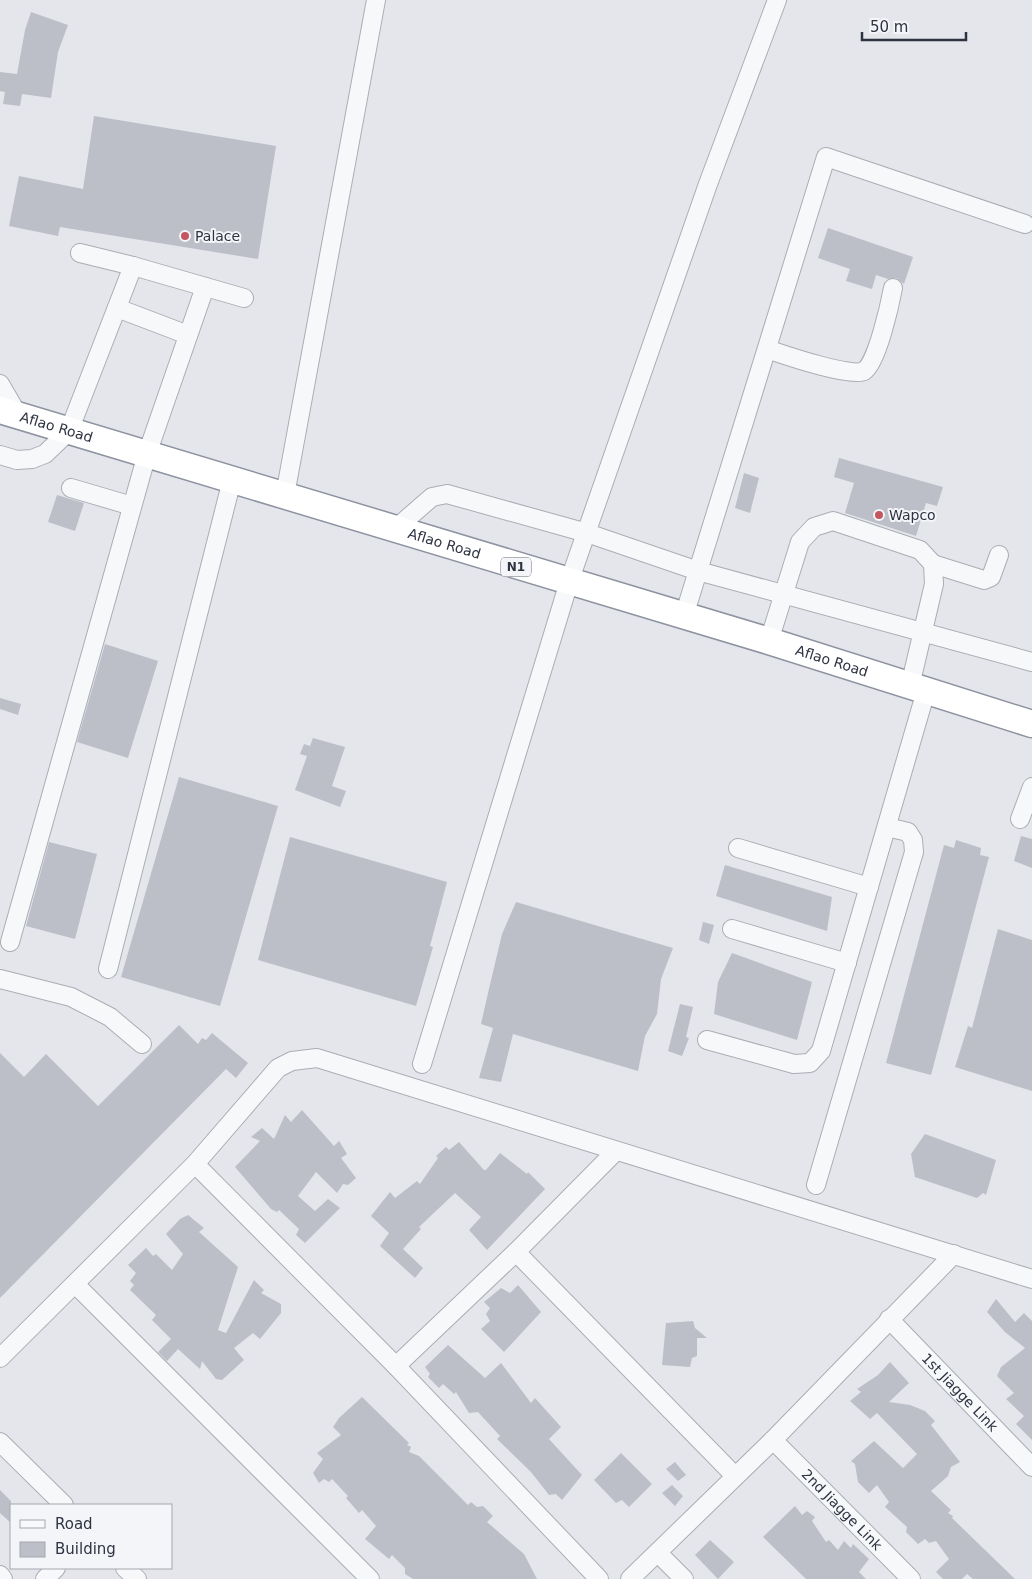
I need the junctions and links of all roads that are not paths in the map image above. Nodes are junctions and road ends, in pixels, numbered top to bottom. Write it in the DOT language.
graph roads {
  1 [pos="376,0"];
  2 [pos="777,0"];
  3 [pos="1025,224"];
  4 [pos="80,253"];
  5 [pos="133,266"];
  6 [pos="205,287"];
  7 [pos="893,288"];
  8 [pos="244,298"];
  9 [pos="117,308"];
  10 [pos="188,335"];
  11 [pos="767,348"];
  12 [pos="0,384"];
  13 [pos="9,412"];
  14 [pos="69,431"];
  15 [pos="147,454"];
  16 [pos="0,455"];
  17 [pos="232,480"];
  18 [pos="71,488"];
  19 [pos="285,495"];
  20 [pos="132,506"];
  21 [pos="394,530"];
  22 [pos="587,534"];
  23 [pos="999,555"];
  24 [pos="933,564"];
  25 [pos="698,571"];
  26 [pos="570,582"];
  27 [pos="784,593"];
  28 [pos="684,616"];
  29 [pos="923,632"];
  30 [pos="769,641"];
  31 [pos="1032,662"];
  32 [pos="918,689"];
  33 [pos="1032,724"];
  34 [pos="1032,786"];
  35 [pos="1020,819"];
  36 [pos="886,827"];
  37 [pos="738,848"];
  38 [pos="869,887"];
  39 [pos="732,929"];
  40 [pos="10,942"];
  41 [pos="847,963"];
  42 [pos="108,970"];
  43 [pos="0,979"];
  44 [pos="707,1040"];
  45 [pos="142,1044"];
  46 [pos="422,1064"];
  47 [pos="616,1151"];
  48 [pos="195,1164"];
  49 [pos="816,1185"];
  50 [pos="516,1252"];
  51 [pos="954,1254"];
  52 [pos="1032,1279"];
  53 [pos="75,1284"];
  54 [pos="889,1319"];
  55 [pos="0,1358"];
  56 [pos="396,1366"];
  57 [pos="773,1440"];
  58 [pos="0,1442"];
  59 [pos="1032,1467"];
  60 [pos="735,1476"];
  61 [pos="63,1504"];
  62 [pos="658,1553"];
  63 [pos="55,1569"];
  64 [pos="127,1569"];
  65 [pos="0,1575"];
  66 [pos="4,1579"];
  67 [pos="45,1579"];
  68 [pos="136,1579"];
  69 [pos="370,1579"];
  70 [pos="599,1579"];
  71 [pos="630,1579"];
  72 [pos="684,1579"];
  73 [pos="911,1579"];
  1 -- 19 [label="street"];
  2 -- 22 [label="street"];
  3 -- 11 [label="street"];
  4 -- 5 [label="street"];
  5 -- 6 [label="street"];
  5 -- 9 [label="street"];
  6 -- 8 [label="street"];
  6 -- 10 [label="street"];
  7 -- 11 [label="street"];
  9 -- 10 [label="street"];
  9 -- 14 [label="street"];
  10 -- 15 [label="street"];
  11 -- 25 [label="street"];
  12 -- 13 [label="street"];
  13 -- 14 [label="highway, Aflao Road / N1"];
  14 -- 15 [label="highway, Aflao Road / N1"];
  14 -- 16 [label="street"];
  15 -- 17 [label="highway, Aflao Road / N1"];
  15 -- 20 [label="street"];
  17 -- 19 [label="highway, Aflao Road / N1"];
  17 -- 42 [label="street"];
  18 -- 20 [label="street"];
  19 -- 21 [label="highway, Aflao Road / N1"];
  20 -- 40 [label="street"];
  21 -- 22 [label="street"];
  21 -- 26 [label="highway, Aflao Road / N1"];
  22 -- 25 [label="street"];
  22 -- 26 [label="street"];
  23 -- 24 [label="street"];
  24 -- 27 [label="street"];
  24 -- 29 [label="street"];
  25 -- 27 [label="street"];
  25 -- 28 [label="street"];
  26 -- 28 [label="highway, Aflao Road / N1"];
  26 -- 46 [label="street"];
  27 -- 29 [label="street"];
  27 -- 30 [label="street"];
  28 -- 30 [label="highway, Aflao Road / N1"];
  29 -- 31 [label="street"];
  29 -- 32 [label="street"];
  30 -- 32 [label="highway, Aflao Road / N1"];
  32 -- 33 [label="highway, Aflao Road / N1"];
  32 -- 36 [label="street"];
  34 -- 35 [label="street"];
  36 -- 38 [label="street"];
  36 -- 49 [label="street"];
  37 -- 38 [label="street"];
  38 -- 41 [label="street"];
  39 -- 41 [label="street"];
  41 -- 44 [label="street"];
  43 -- 45 [label="street"];
  47 -- 48 [label="street"];
  47 -- 50 [label="street"];
  47 -- 51 [label="street"];
  48 -- 53 [label="street"];
  48 -- 56 [label="street"];
  50 -- 56 [label="street"];
  50 -- 60 [label="street"];
  51 -- 52 [label="street"];
  51 -- 54 [label="street"];
  53 -- 55 [label="street"];
  53 -- 69 [label="street"];
  54 -- 57 [label="street"];
  54 -- 59 [label="street, 1st Jiagge Link"];
  56 -- 70 [label="street"];
  57 -- 60 [label="street"];
  57 -- 73 [label="street, 2nd Jiagge Link"];
  58 -- 61 [label="street"];
  60 -- 62 [label="street"];
  62 -- 71 [label="street"];
  62 -- 72 [label="street"];
  63 -- 67 [label="street"];
  64 -- 68 [label="street"];
  65 -- 66 [label="street"];
}
